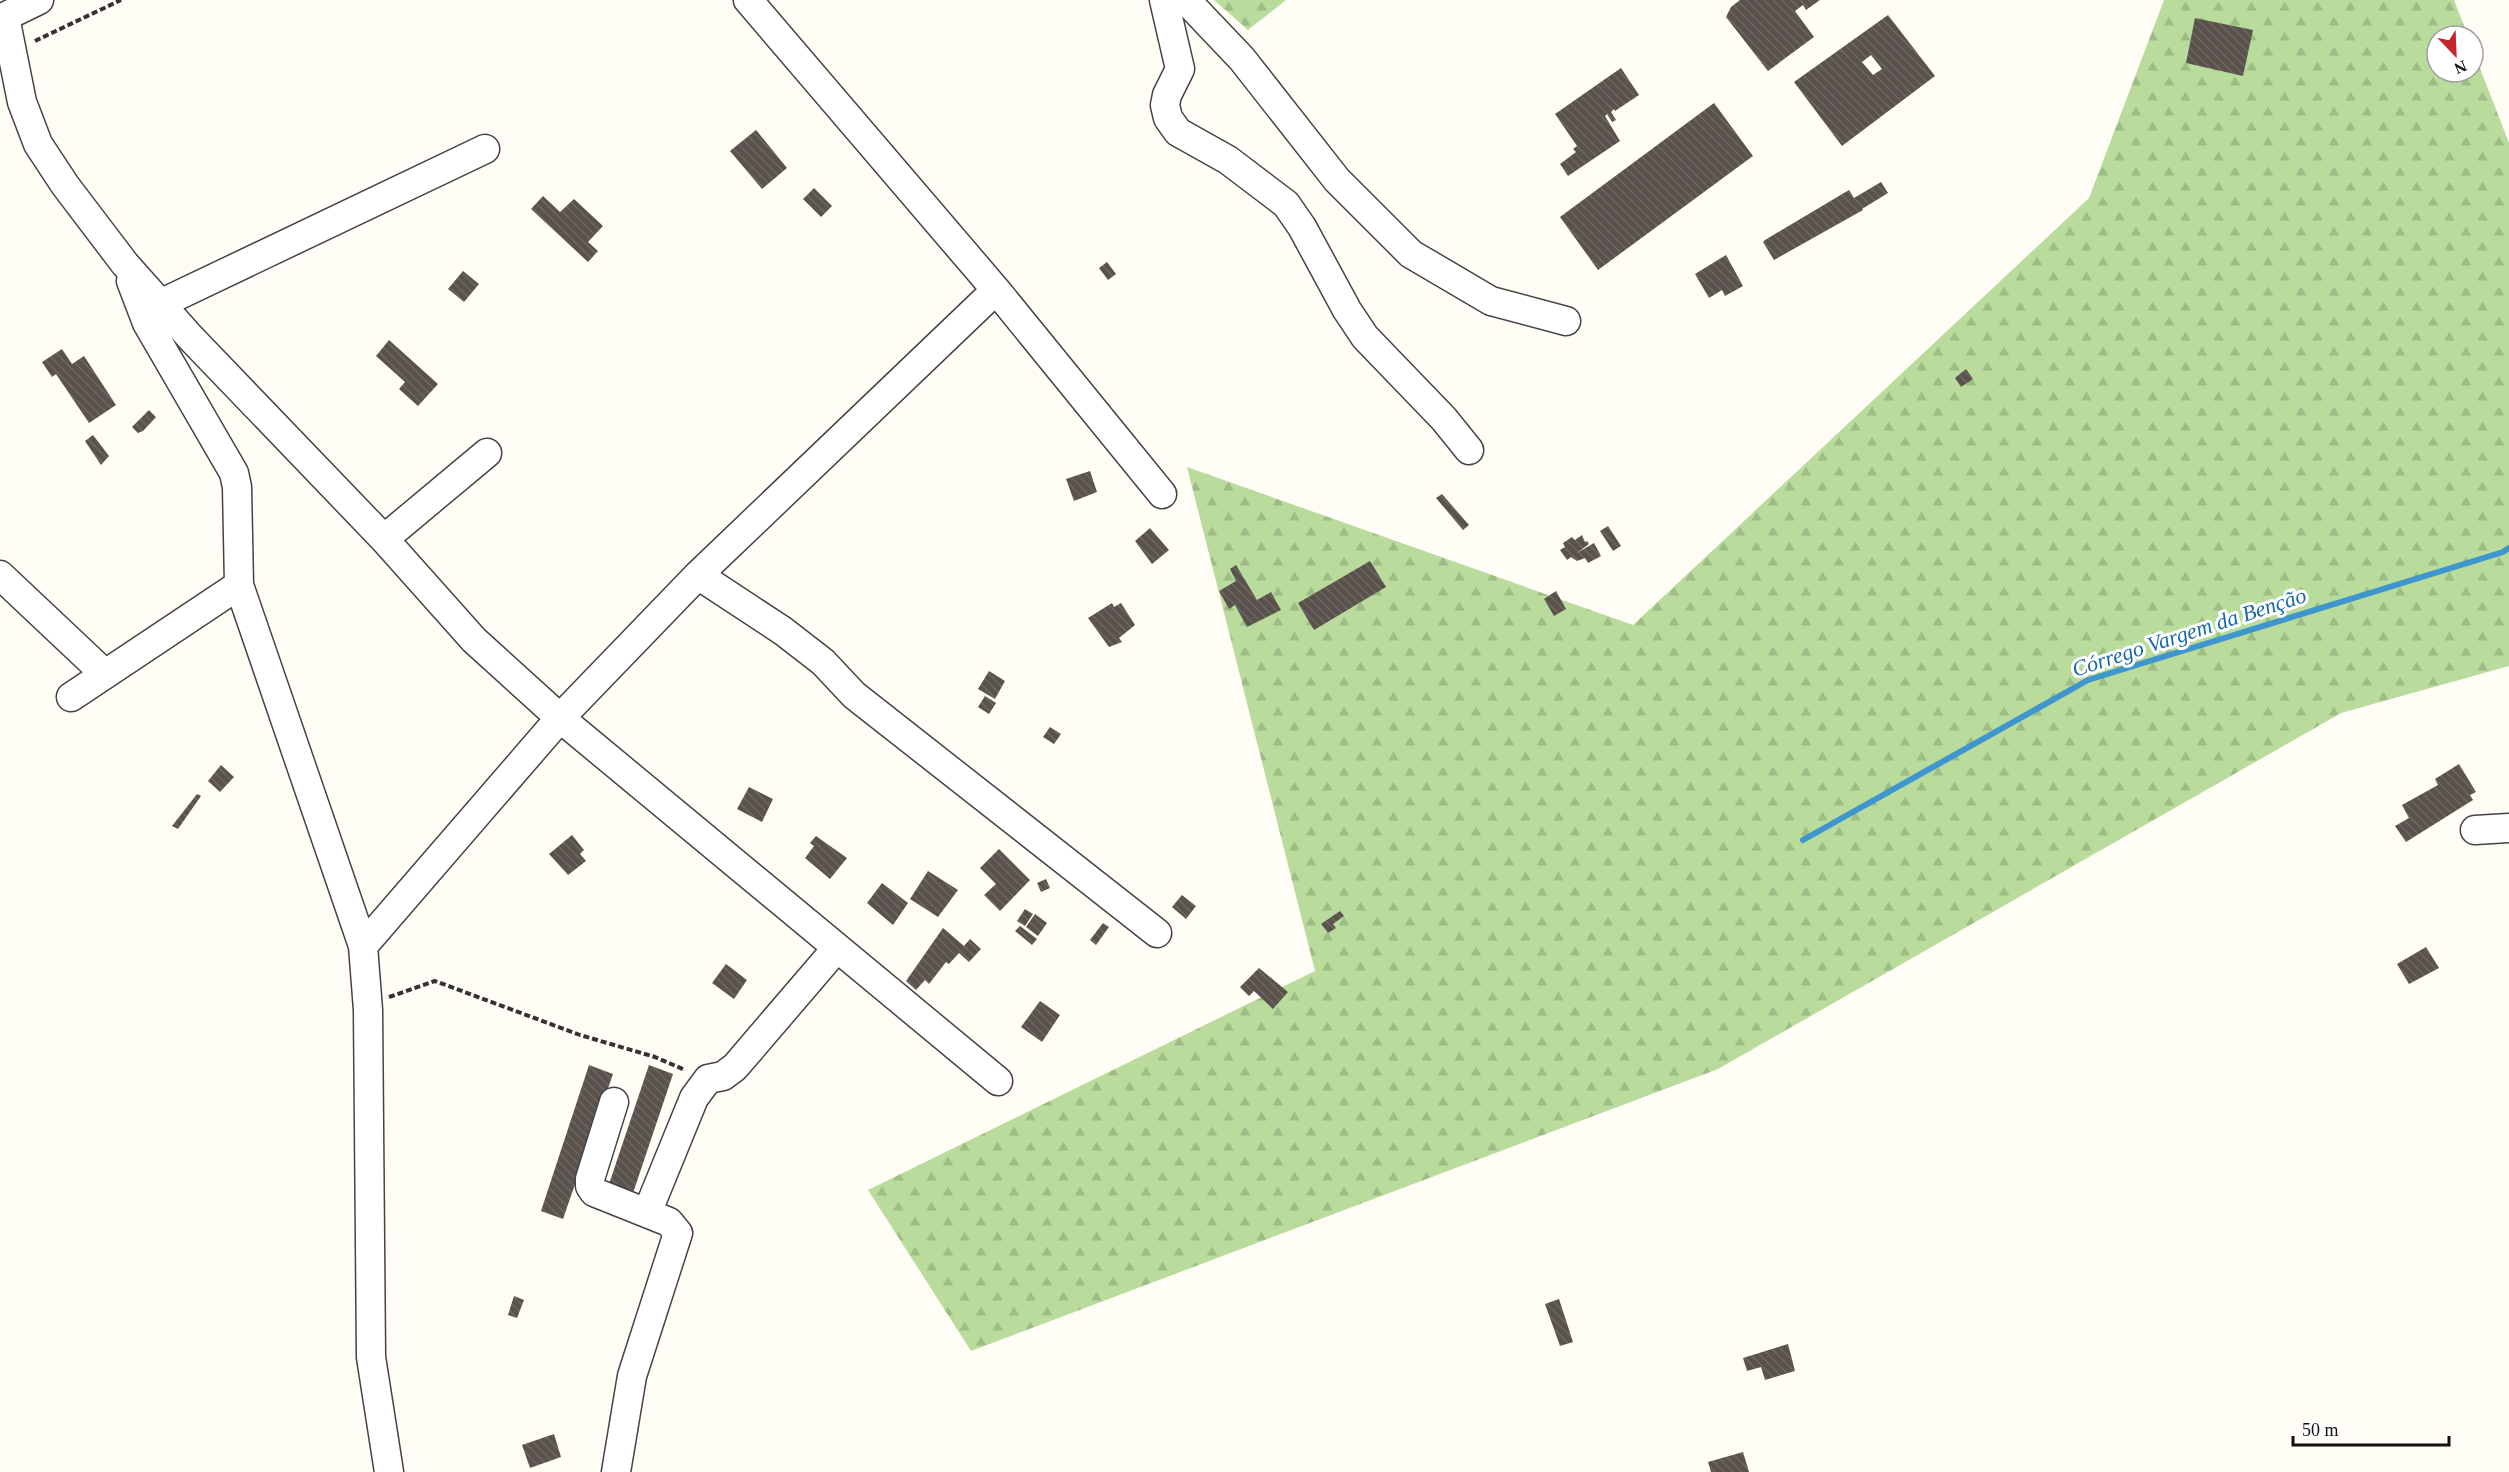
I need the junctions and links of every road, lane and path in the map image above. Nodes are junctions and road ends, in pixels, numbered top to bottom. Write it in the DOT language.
graph roads {
  1 [pos="39,0"];
  2 [pos="121,0"];
  3 [pos="748,0"];
  4 [pos="1164,0"];
  5 [pos="1186,0"];
  6 [pos="3,18"];
  7 [pos="12,52"];
  8 [pos="485,149"];
  9 [pos="125,264"];
  10 [pos="996,290"];
  11 [pos="160,303"];
  12 [pos="1566,321"];
  13 [pos="1469,450"];
  14 [pos="487,453"];
  15 [pos="1162,495"];
  16 [pos="384,539"];
  17 [pos="0,575"];
  18 [pos="698,575"];
  19 [pos="239,585"];
  20 [pos="105,674"];
  21 [pos="70,697"];
  22 [pos="560,718"];
  23 [pos="2509,828"];
  24 [pos="2475,830"];
  25 [pos="1157,933"];
  26 [pos="363,946"];
  27 [pos="836,949"];
  28 [pos="368,1010"];
  29 [pos="708,1079"];
  30 [pos="998,1082"];
  31 [pos="614,1102"];
  32 [pos="647,1213"];
  33 [pos="389,1472"];
  34 [pos="616,1472"];
  1 -- 6 [label="street"];
  2 -- 7 [label="path"];
  3 -- 10 [label="street"];
  4 -- 13 [label="street"];
  5 -- 12 [label="street"];
  6 -- 7 [label="street"];
  7 -- 9 [label="street"];
  8 -- 11 [label="street"];
  9 -- 11 [label="street"];
  9 -- 19 [label="street"];
  10 -- 15 [label="street"];
  10 -- 18 [label="street"];
  11 -- 16 [label="street"];
  14 -- 16 [label="street"];
  16 -- 22 [label="street"];
  17 -- 20 [label="street"];
  18 -- 22 [label="street"];
  18 -- 25 [label="street"];
  19 -- 20 [label="street"];
  19 -- 26 [label="street"];
  20 -- 21 [label="street"];
  22 -- 26 [label="street"];
  22 -- 27 [label="street"];
  23 -- 24 [label="street"];
  26 -- 28 [label="street"];
  27 -- 29 [label="street"];
  27 -- 30 [label="street"];
  28 -- 29 [label="path"];
  28 -- 33 [label="street"];
  29 -- 32 [label="street"];
  31 -- 32 [label="street"];
  32 -- 34 [label="street"];
}
